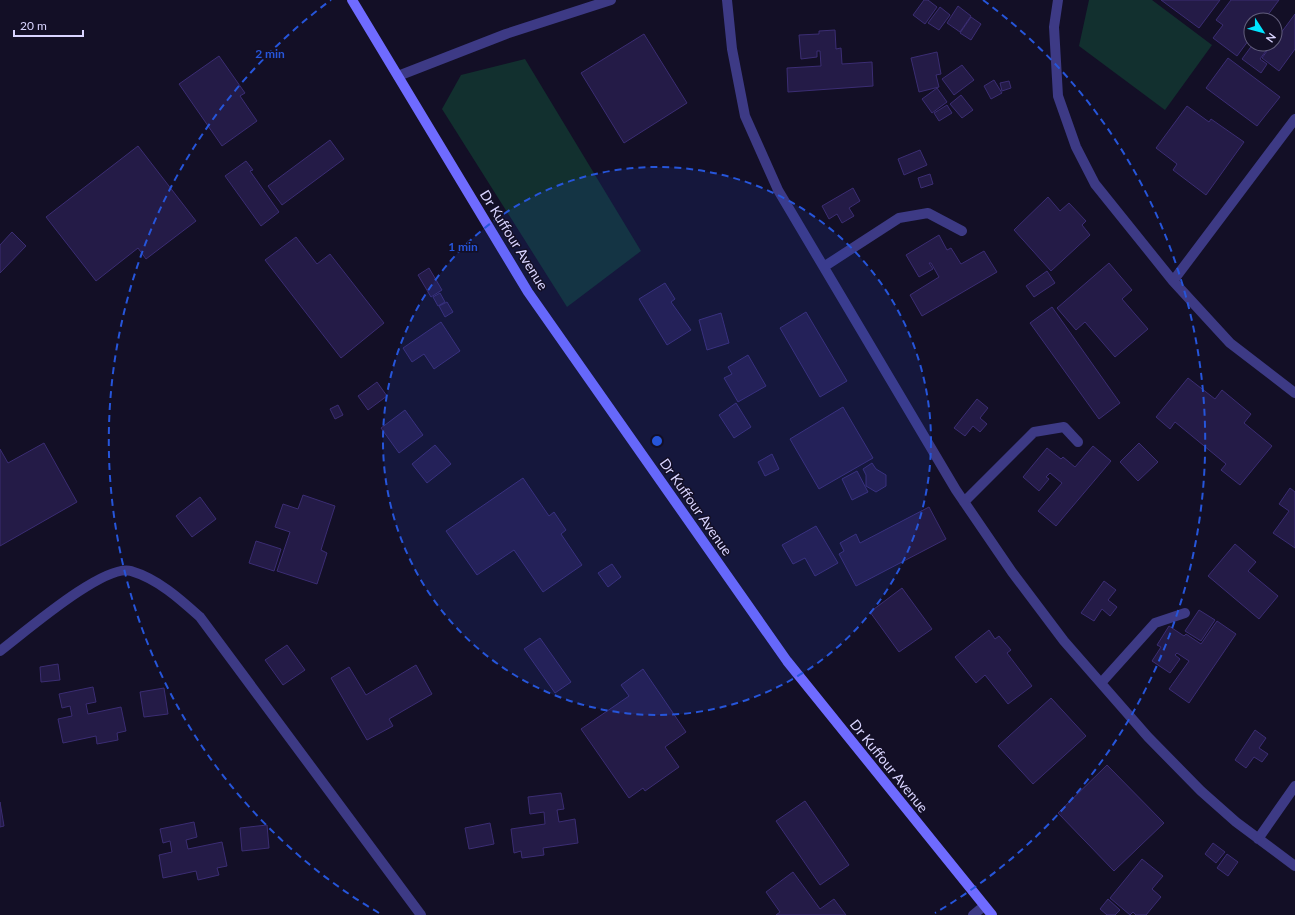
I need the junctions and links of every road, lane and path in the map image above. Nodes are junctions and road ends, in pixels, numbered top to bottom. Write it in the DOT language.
graph roads {
  1 [pos="352,0"];
  2 [pos="611,0"];
  3 [pos="727,0"];
  4 [pos="1058,0"];
  5 [pos="398,76"];
  6 [pos="1295,119"];
  7 [pos="962,231"];
  8 [pos="825,266"];
  9 [pos="1174,281"];
  10 [pos="1295,393"];
  11 [pos="1078,442"];
  12 [pos="964,502"];
  13 [pos="1185,613"];
  14 [pos="0,651"];
  15 [pos="1101,683"];
  16 [pos="1295,786"];
  17 [pos="1258,839"];
  18 [pos="1295,866"];
  19 [pos="984,906"];
  20 [pos="421,915"];
  21 [pos="973,915"];
  22 [pos="992,915"];
  1 -- 5 [label="main road, Dr Kuffour Avenue"];
  2 -- 5 [label="street"];
  3 -- 8 [label="street"];
  4 -- 9 [label="street"];
  5 -- 19 [label="main road, Dr Kuffour Avenue"];
  6 -- 9 [label="street"];
  7 -- 8 [label="street"];
  8 -- 12 [label="street"];
  9 -- 10 [label="street"];
  11 -- 12 [label="street"];
  12 -- 15 [label="street"];
  13 -- 15 [label="street"];
  14 -- 20 [label="street"];
  15 -- 17 [label="street"];
  16 -- 17 [label="street"];
  17 -- 18 [label="street"];
  19 -- 21 [label="street"];
  19 -- 22 [label="main road, Dr Kuffour Avenue"];
}
